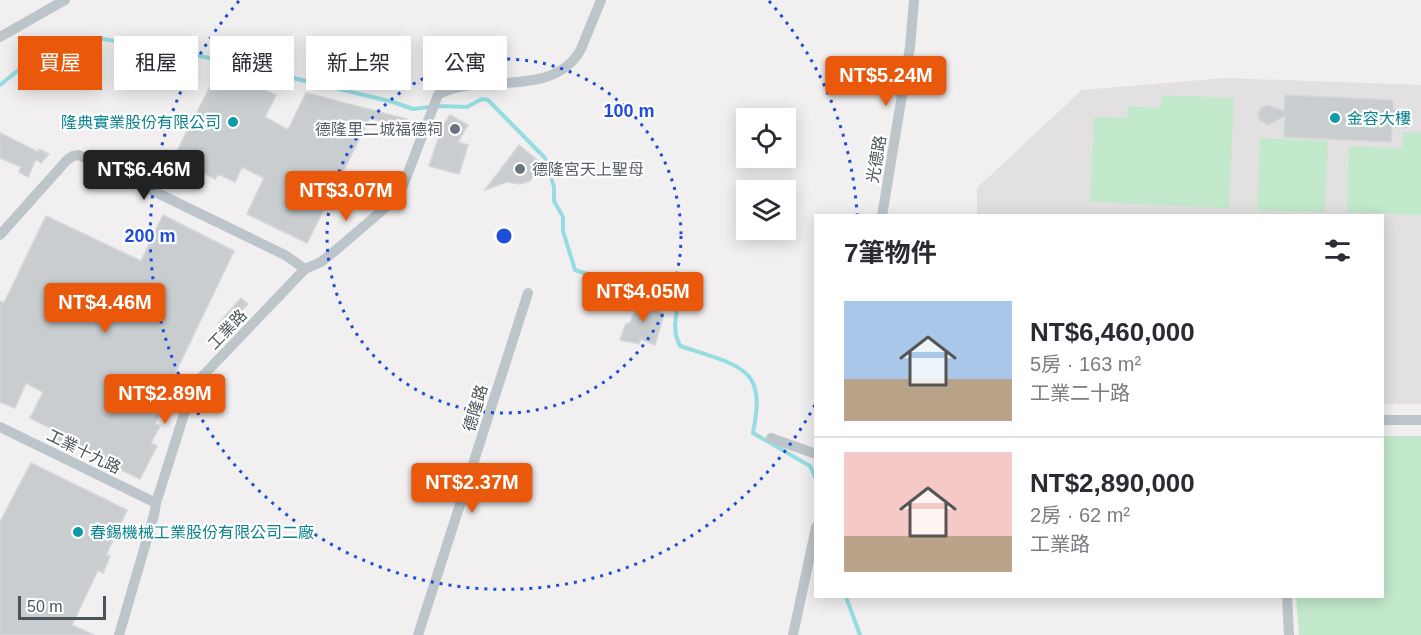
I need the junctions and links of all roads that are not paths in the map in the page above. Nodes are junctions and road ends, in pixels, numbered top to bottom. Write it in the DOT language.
graph roads {
  1 [pos="65,0"];
  2 [pos="601,0"];
  3 [pos="914,0"];
  4 [pos="0,37"];
  5 [pos="882,214"];
  6 [pos="0,235"];
  7 [pos="305,269"];
  8 [pos="528,293"];
  9 [pos="1384,420"];
  10 [pos="1421,420"];
  11 [pos="0,427"];
  12 [pos="771,438"];
  13 [pos="814,453"];
  14 [pos="156,503"];
  15 [pos="814,536"];
  16 [pos="1287,598"];
  17 [pos="119,635"];
  18 [pos="418,635"];
  19 [pos="793,635"];
  20 [pos="1289,635"];
  1 -- 4 [label="street"];
  2 -- 7 [label="street, 工業路"];
  3 -- 5 [label="street, 光德路"];
  6 -- 7 [label="street"];
  7 -- 14 [label="street, 工業路"];
  8 -- 18 [label="street, 德隆路"];
  9 -- 10 [label="street"];
  11 -- 14 [label="street, 工業十九路"];
  12 -- 13 [label="street"];
  14 -- 17 [label="street, 工業路"];
  15 -- 19 [label="street"];
  16 -- 20 [label="street"];
}
